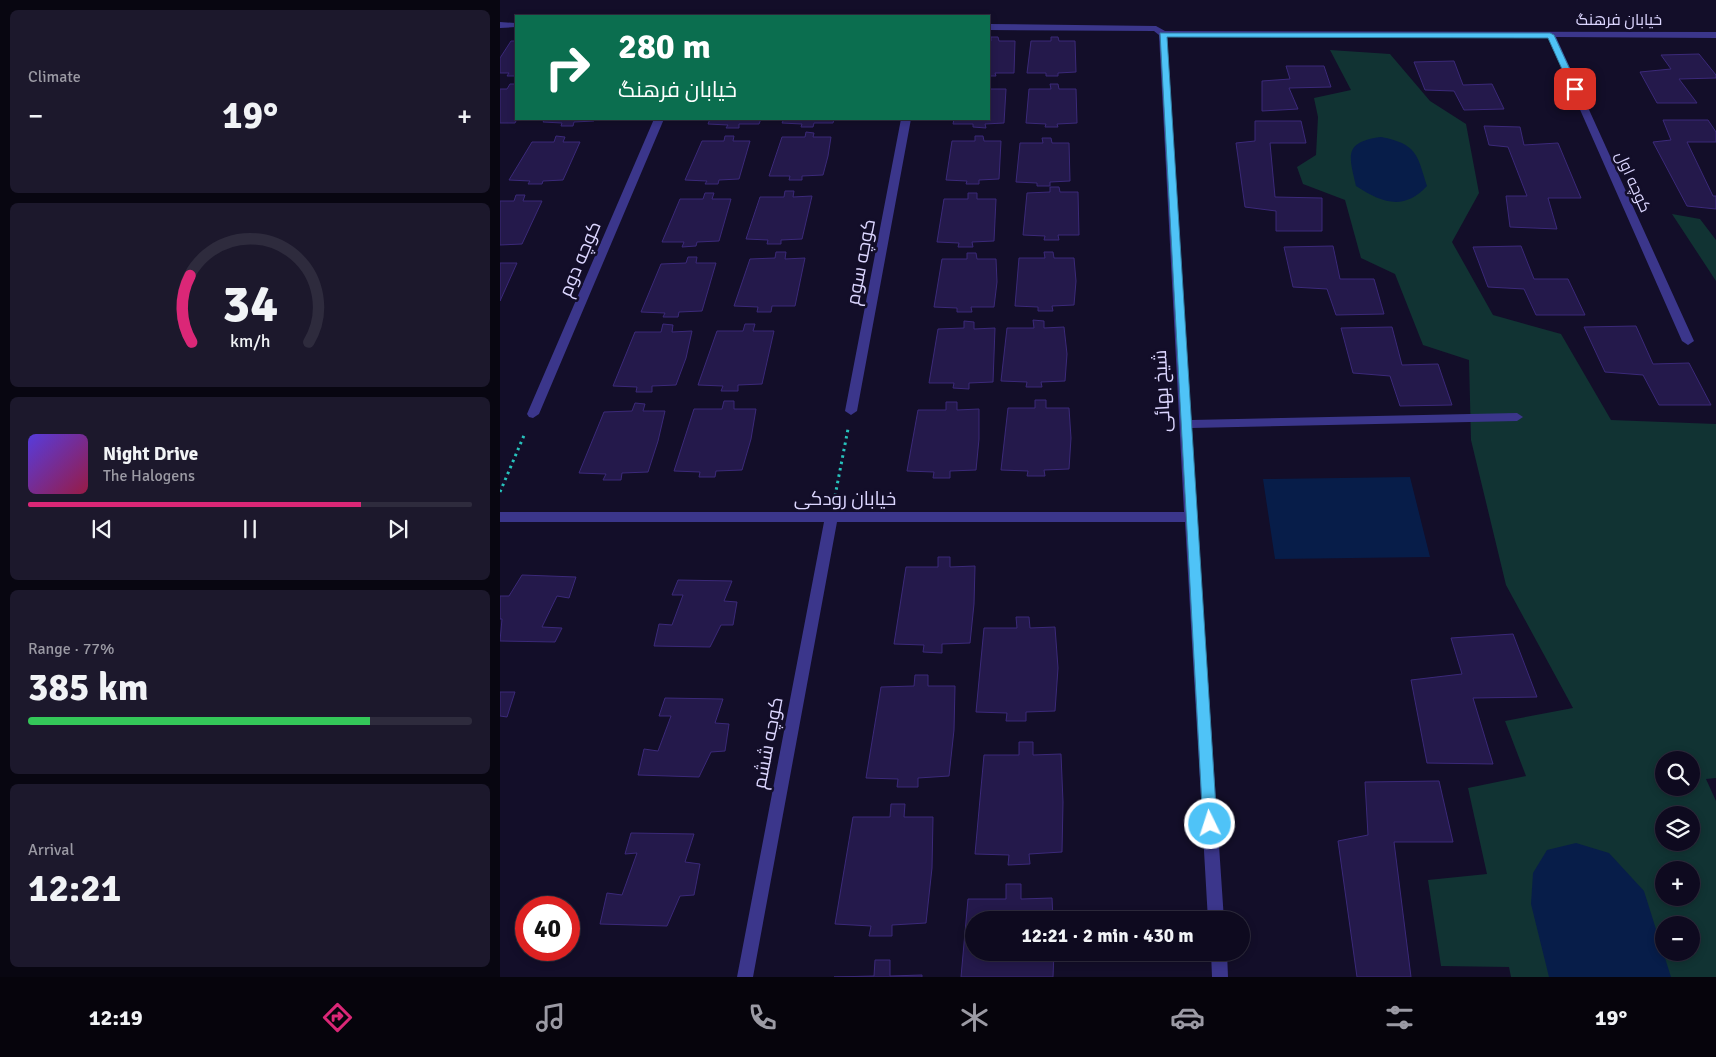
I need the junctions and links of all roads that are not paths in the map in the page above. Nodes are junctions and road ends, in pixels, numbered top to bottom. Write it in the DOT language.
graph roads {
  1 [pos="500,25"];
  2 [pos="515,25"];
  3 [pos="990,27"];
  4 [pos="1163,34"];
  5 [pos="1550,35"];
  6 [pos="1716,35"];
  7 [pos="659,120"];
  8 [pos="906,120"];
  9 [pos="1688,342"];
  10 [pos="851,411"];
  11 [pos="533,414"];
  12 [pos="1517,416"];
  13 [pos="1185,424"];
  14 [pos="500,517"];
  15 [pos="831,517"];
  16 [pos="1190,517"];
  17 [pos="1215,911"];
  18 [pos="1219,961"];
  19 [pos="745,977"];
  20 [pos="1220,977"];
  1 -- 2 [label="street"];
  3 -- 4 [label="street"];
  4 -- 5 [label="street, خیابان فرهنگ"];
  4 -- 13 [label="street, شیخ بهائی"];
  5 -- 6 [label="street, خیابان فرهنگ"];
  5 -- 9 [label="street, کوچه اول"];
  7 -- 11 [label="street, کوچه دوم"];
  8 -- 10 [label="street, کوچه سوم"];
  12 -- 13 [label="street"];
  13 -- 16 [label="street, شیخ بهائی"];
  14 -- 15 [label="street, خیابان رودکی"];
  15 -- 16 [label="street, خیابان رودکی"];
  15 -- 19 [label="street, کوچه ششم"];
  16 -- 17 [label="street, شیخ بهائی"];
  18 -- 20 [label="street"];
}
